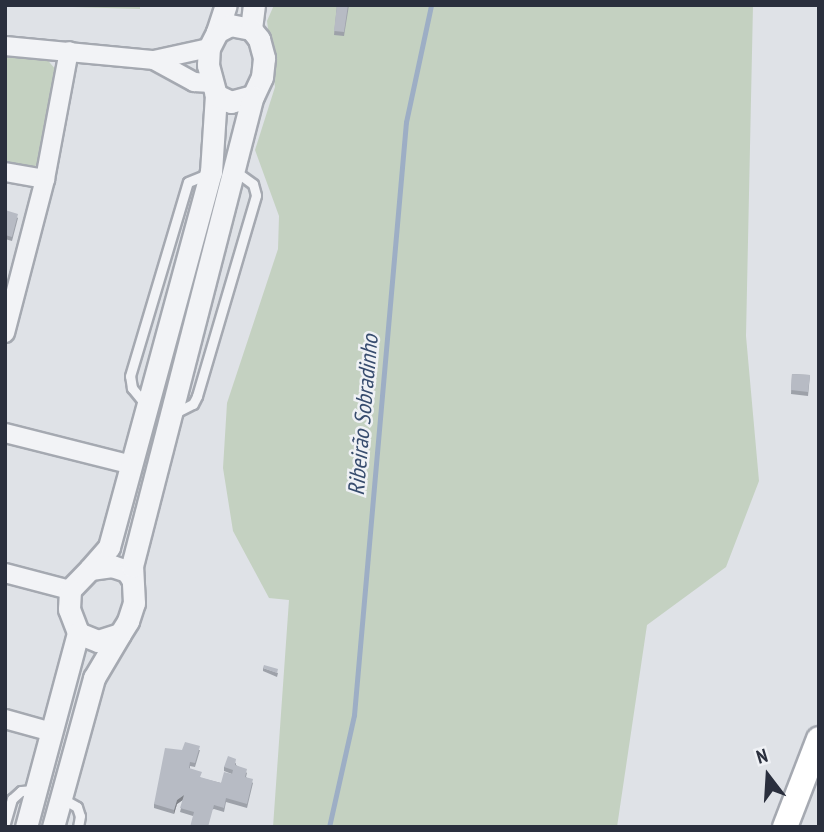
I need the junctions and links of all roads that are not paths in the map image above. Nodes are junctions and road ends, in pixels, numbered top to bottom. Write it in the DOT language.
graph roads {
  1 [pos="226,5"];
  2 [pos="254,5"];
  3 [pos="251,29"];
  4 [pos="213,40"];
  5 [pos="5,46"];
  6 [pos="69,51"];
  7 [pos="154,60"];
  8 [pos="213,89"];
  9 [pos="253,96"];
  10 [pos="5,172"];
  11 [pos="45,179"];
  12 [pos="5,333"];
  13 [pos="5,433"];
  14 [pos="132,465"];
  15 [pos="89,569"];
  16 [pos="5,573"];
  17 [pos="132,579"];
  18 [pos="69,590"];
  19 [pos="78,633"];
  20 [pos="120,634"];
  21 [pos="5,719"];
  22 [pos="52,732"];
  23 [pos="819,739"];
  24 [pos="36,790"];
  25 [pos="61,798"];
  26 [pos="5,823"];
  27 [pos="26,827"];
  28 [pos="52,827"];
  29 [pos="78,827"];
  30 [pos="785,827"];
  1 -- 4 [label="street"];
  2 -- 3 [label="street"];
  3 -- 4 [label="street"];
  3 -- 9 [label="street"];
  4 -- 7 [label="street"];
  4 -- 8 [label="street"];
  5 -- 6 [label="street"];
  6 -- 7 [label="street"];
  6 -- 11 [label="street"];
  7 -- 8 [label="street"];
  8 -- 9 [label="street"];
  8 -- 14 [label="street"];
  9 -- 17 [label="street"];
  10 -- 11 [label="street"];
  11 -- 12 [label="street"];
  13 -- 14 [label="street"];
  14 -- 15 [label="street"];
  15 -- 17 [label="street"];
  15 -- 18 [label="street"];
  16 -- 18 [label="street"];
  17 -- 20 [label="street"];
  18 -- 19 [label="street"];
  19 -- 20 [label="street"];
  19 -- 22 [label="street"];
  20 -- 25 [label="street"];
  21 -- 22 [label="street"];
  22 -- 24 [label="street"];
  23 -- 30 [label="main road"];
  24 -- 26 [label="lane"];
  24 -- 27 [label="street"];
  25 -- 28 [label="street"];
  25 -- 29 [label="lane"];
}
